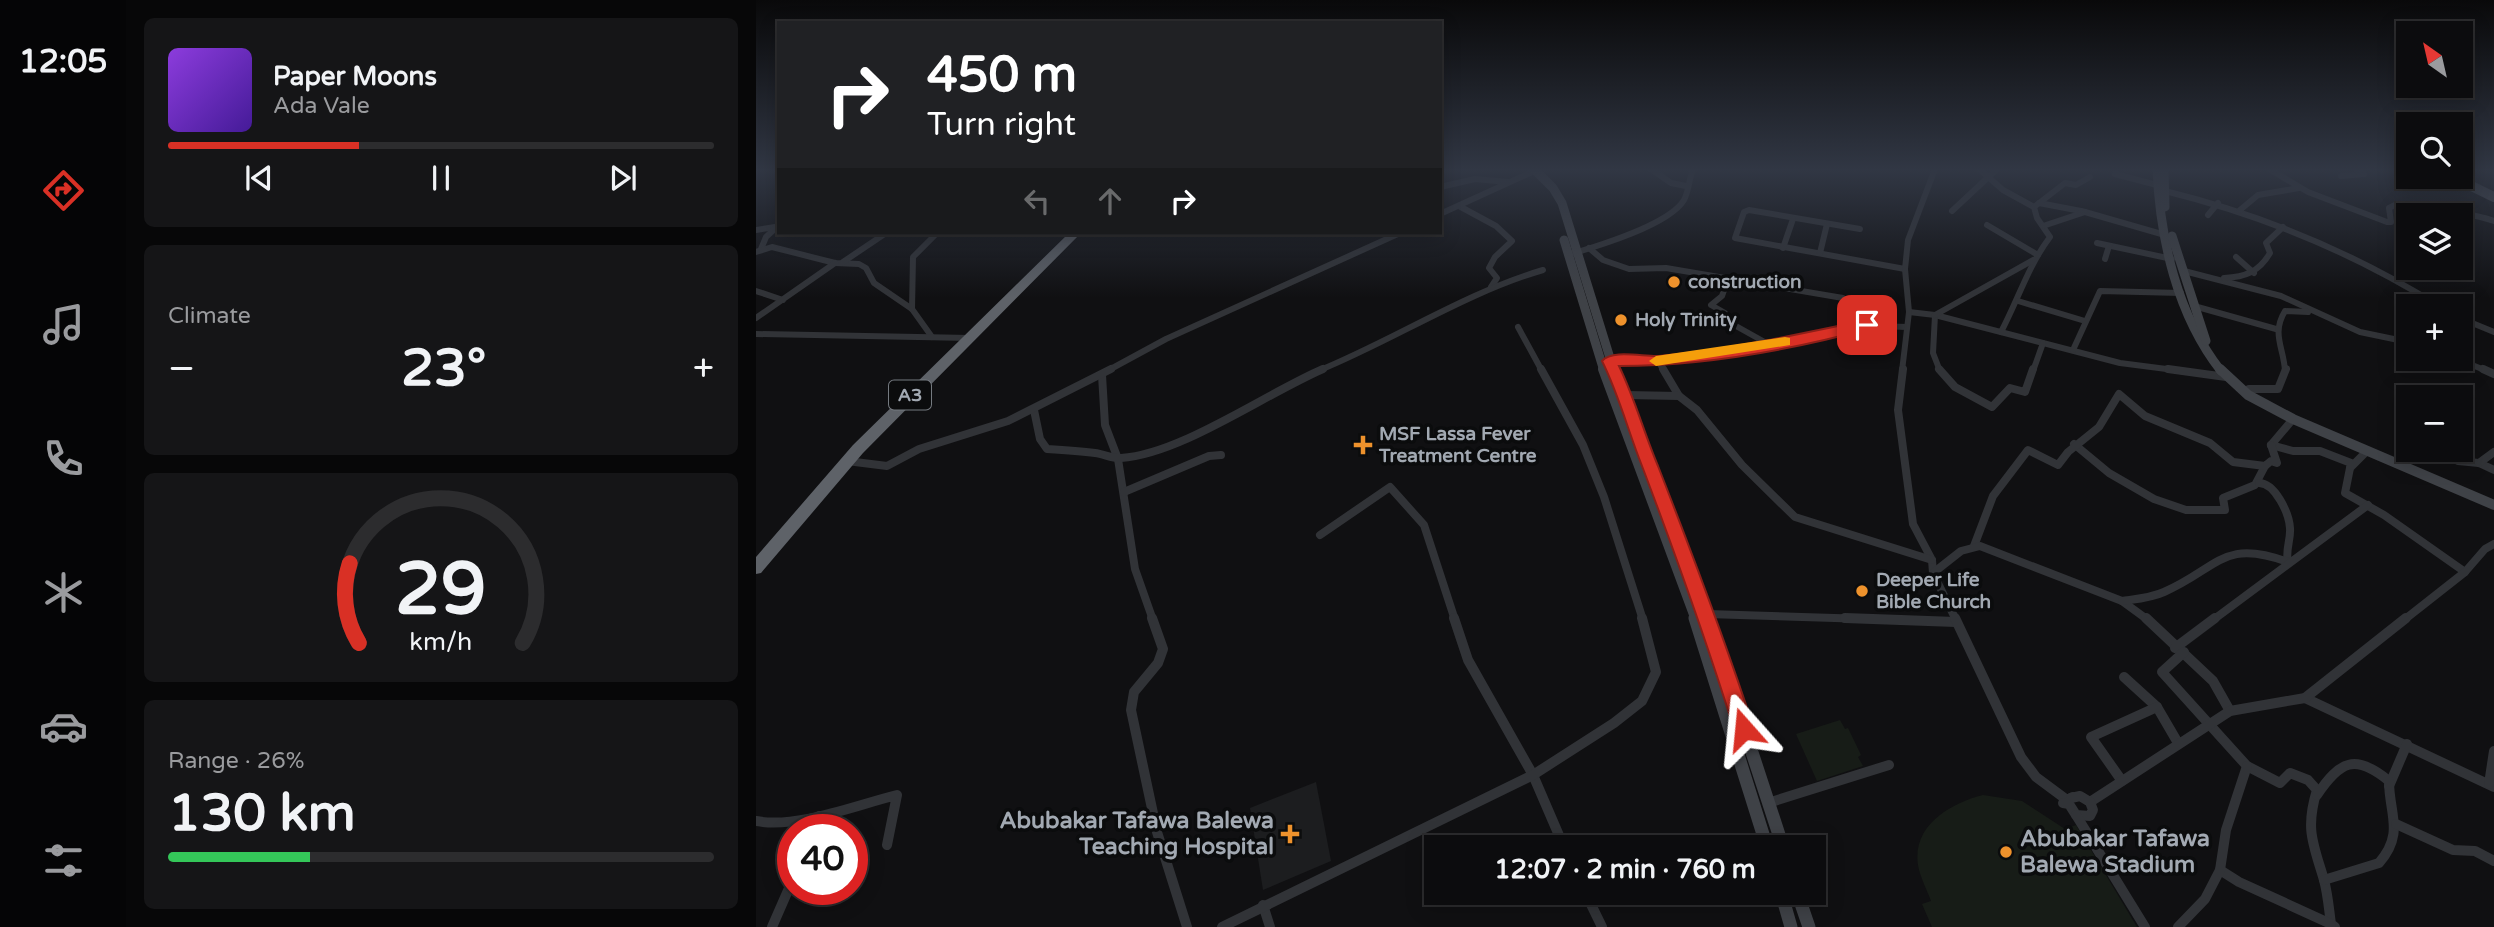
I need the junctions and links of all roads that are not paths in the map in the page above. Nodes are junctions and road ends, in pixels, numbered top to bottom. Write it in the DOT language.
graph roads {
  1 [pos="1471,212"];
  2 [pos="1562,212"];
  3 [pos="1670,212"];
  4 [pos="1744,212"];
  5 [pos="1760,212"];
  6 [pos="1919,212"];
  7 [pos="2039,212"];
  8 [pos="2085,212"];
  9 [pos="2163,212"];
  10 [pos="2166,212"];
  11 [pos="2210,212"];
  12 [pos="2248,212"];
  13 [pos="2363,212"];
  14 [pos="2389,212"];
  15 [pos="2469,212"];
  16 [pos="2208,215"];
  17 [pos="1793,219"];
  18 [pos="2494,221"];
  19 [pos="1827,224"];
  20 [pos="1987,225"];
  21 [pos="777,226"];
  22 [pos="2043,226"];
  23 [pos="777,227"];
  24 [pos="2283,227"];
  25 [pos="1860,229"];
  26 [pos="756,230"];
  27 [pos="2165,234"];
  28 [pos="883,235"];
  29 [pos="936,235"];
  30 [pos="1065,235"];
  31 [pos="1073,235"];
  32 [pos="1396,235"];
  33 [pos="2097,243"];
  34 [pos="2109,246"];
  35 [pos="1589,248"];
  36 [pos="1783,248"];
  37 [pos="758,250"];
  38 [pos="1820,253"];
  39 [pos="1572,254"];
  40 [pos="2036,257"];
  41 [pos="2236,257"];
  42 [pos="2105,259"];
  43 [pos="2172,259"];
  44 [pos="837,263"];
  45 [pos="1905,268"];
  46 [pos="1543,270"];
  47 [pos="2184,271"];
  48 [pos="2252,274"];
  49 [pos="2210,278"];
  50 [pos="1728,279"];
  51 [pos="2253,288"];
  52 [pos="1489,289"];
  53 [pos="756,291"];
  54 [pos="2181,293"];
  55 [pos="2417,294"];
  56 [pos="783,300"];
  57 [pos="2018,301"];
  58 [pos="2194,306"];
  59 [pos="912,309"];
  60 [pos="1909,312"];
  61 [pos="2314,313"];
  62 [pos="1935,315"];
  63 [pos="756,318"];
  64 [pos="2085,321"];
  65 [pos="2473,323"];
  66 [pos="1518,327"];
  67 [pos="1851,327"];
  68 [pos="1907,327"];
  69 [pos="2276,329"];
  70 [pos="2001,332"];
  71 [pos="2494,332"];
  72 [pos="756,334"];
  73 [pos="932,337"];
  74 [pos="967,337"];
  75 [pos="2396,340"];
  76 [pos="2043,343"];
  77 [pos="1770,345"];
  78 [pos="2073,350"];
  79 [pos="1609,361"];
  80 [pos="1658,361"];
  81 [pos="2473,365"];
  82 [pos="2494,374"];
  83 [pos="1102,375"];
  84 [pos="2225,377"];
  85 [pos="2249,389"];
  86 [pos="1626,395"];
  87 [pos="1679,396"];
  88 [pos="1034,410"];
  89 [pos="2293,419"];
  90 [pos="2074,444"];
  91 [pos="2271,445"];
  92 [pos="2367,451"];
  93 [pos="2494,452"];
  94 [pos="1221,455"];
  95 [pos="1118,459"];
  96 [pos="847,461"];
  97 [pos="2468,462"];
  98 [pos="2479,463"];
  99 [pos="2265,466"];
  100 [pos="2350,468"];
  101 [pos="2494,470"];
  102 [pos="2259,482"];
  103 [pos="1124,492"];
  104 [pos="2494,503"];
  105 [pos="2368,505"];
  106 [pos="1320,535"];
  107 [pos="2494,544"];
  108 [pos="1974,545"];
  109 [pos="756,556"];
  110 [pos="1932,560"];
  111 [pos="2288,562"];
  112 [pos="756,568"];
  113 [pos="2465,572"];
  114 [pos="1933,573"];
  115 [pos="2122,601"];
  116 [pos="1701,614"];
  117 [pos="1956,622"];
  118 [pos="2180,650"];
  119 [pos="2124,677"];
  120 [pos="2305,698"];
  121 [pos="2157,707"];
  122 [pos="2230,712"];
  123 [pos="2206,724"];
  124 [pos="2178,743"];
  125 [pos="2407,744"];
  126 [pos="2494,751"];
  127 [pos="1889,765"];
  128 [pos="2247,766"];
  129 [pos="1533,775"];
  130 [pos="2122,781"];
  131 [pos="2491,785"];
  132 [pos="2388,789"];
  133 [pos="2078,800"];
  134 [pos="2313,800"];
  135 [pos="1769,803"];
  136 [pos="826,814"];
  137 [pos="2077,815"];
  138 [pos="2090,816"];
  139 [pos="756,821"];
  140 [pos="777,824"];
  141 [pos="2396,824"];
  142 [pos="1559,835"];
  143 [pos="1764,835"];
  144 [pos="1779,835"];
  145 [pos="2094,841"];
  146 [pos="887,845"];
  147 [pos="2494,861"];
  148 [pos="2220,870"];
  149 [pos="2324,880"];
  150 [pos="782,905"];
  151 [pos="1263,905"];
  152 [pos="1591,905"];
  153 [pos="1785,905"];
  154 [pos="1801,905"];
  155 [pos="2333,926"];
  156 [pos="772,927"];
  157 [pos="1187,927"];
  158 [pos="1222,927"];
  159 [pos="1270,927"];
  160 [pos="1602,927"];
  161 [pos="1791,927"];
  162 [pos="1809,927"];
  163 [pos="2145,927"];
  164 [pos="2178,927"];
  1 -- 52 [label="street"];
  2 -- 39 [label="street"];
  3 -- 35 [label="street"];
  4 -- 36 [label="street"];
  5 -- 17 [label="street"];
  6 -- 45 [label="street"];
  7 -- 22 [label="street"];
  8 -- 22 [label="street"];
  8 -- 27 [label="street"];
  9 -- 27 [label="street"];
  10 -- 47 [label="street"];
  11 -- 16 [label="street"];
  12 -- 24 [label="street"];
  13 -- 14 [label="street"];
  15 -- 18 [label="street"];
  17 -- 19 [label="street"];
  17 -- 36 [label="street"];
  19 -- 25 [label="street"];
  19 -- 38 [label="street"];
  20 -- 40 [label="street"];
  21 -- 26 [label="street"];
  22 -- 40 [label="street"];
  23 -- 37 [label="street"];
  24 -- 48 [label="street"];
  24 -- 55 [label="street"];
  27 -- 43 [label="street"];
  28 -- 44 [label="street"];
  29 -- 59 [label="street"];
  30 -- 74 [label="highway, A3"];
  31 -- 74 [label="highway, A3"];
  32 -- 83 [label="street"];
  33 -- 34 [label="street"];
  34 -- 42 [label="street"];
  34 -- 43 [label="street"];
  35 -- 39 [label="street"];
  35 -- 50 [label="street"];
  36 -- 38 [label="street"];
  37 -- 44 [label="street"];
  38 -- 45 [label="street"];
  39 -- 79 [label="street"];
  39 -- 116 [label="street"];
  40 -- 57 [label="street"];
  40 -- 62 [label="street"];
  41 -- 48 [label="street"];
  43 -- 54 [label="street"];
  44 -- 56 [label="street"];
  44 -- 59 [label="street"];
  45 -- 60 [label="street"];
  46 -- 52 [label="street"];
  47 -- 49 [label="street"];
  47 -- 58 [label="street"];
  48 -- 49 [label="street"];
  48 -- 51 [label="street"];
  49 -- 51 [label="street"];
  50 -- 67 [label="street"];
  50 -- 77 [label="street"];
  51 -- 61 [label="street"];
  52 -- 95 [label="street"];
  53 -- 56 [label="street"];
  54 -- 64 [label="street"];
  54 -- 84 [label="street"];
  56 -- 63 [label="street"];
  57 -- 64 [label="street"];
  57 -- 70 [label="street"];
  58 -- 69 [label="street"];
  58 -- 85 [label="street"];
  59 -- 73 [label="street"];
  60 -- 62 [label="street"];
  60 -- 68 [label="street"];
  61 -- 69 [label="street"];
  61 -- 75 [label="street"];
  62 -- 70 [label="street"];
  62 -- 76 [label="street"];
  64 -- 78 [label="street"];
  65 -- 71 [label="street"];
  66 -- 129 [label="street"];
  67 -- 68 [label="street"];
  67 -- 77 [label="street"];
  68 -- 110 [label="street"];
  69 -- 85 [label="street"];
  70 -- 76 [label="street"];
  72 -- 73 [label="street"];
  73 -- 74 [label="street"];
  74 -- 96 [label="highway, A3"];
  74 -- 109 [label="highway, A3"];
  76 -- 78 [label="street"];
  77 -- 80 [label="street"];
  78 -- 84 [label="street"];
  79 -- 80 [label="street"];
  79 -- 86 [label="street"];
  80 -- 87 [label="street"];
  81 -- 82 [label="street"];
  83 -- 88 [label="street"];
  83 -- 95 [label="street"];
  84 -- 89 [label="street"];
  85 -- 104 [label="street"];
  86 -- 87 [label="street"];
  86 -- 116 [label="street"];
  87 -- 110 [label="street"];
  88 -- 95 [label="street"];
  88 -- 96 [label="street"];
  89 -- 91 [label="street"];
  89 -- 92 [label="street"];
  90 -- 99 [label="street"];
  90 -- 102 [label="street"];
  90 -- 108 [label="street"];
  91 -- 99 [label="street"];
  91 -- 100 [label="street"];
  92 -- 100 [label="street"];
  92 -- 104 [label="street"];
  93 -- 98 [label="street"];
  94 -- 103 [label="street"];
  95 -- 103 [label="street"];
  96 -- 112 [label="highway, A3"];
  97 -- 98 [label="street"];
  98 -- 101 [label="street"];
  99 -- 102 [label="street"];
  100 -- 105 [label="street"];
  102 -- 111 [label="street"];
  103 -- 157 [label="street"];
  105 -- 111 [label="street"];
  105 -- 113 [label="street"];
  106 -- 129 [label="street"];
  107 -- 113 [label="street"];
  108 -- 114 [label="street"];
  108 -- 115 [label="street"];
  110 -- 114 [label="street"];
  111 -- 115 [label="street"];
  111 -- 118 [label="street"];
  113 -- 120 [label="street"];
  114 -- 117 [label="street"];
  115 -- 118 [label="street"];
  116 -- 117 [label="street"];
  116 -- 135 [label="street"];
  116 -- 143 [label="street"];
  117 -- 133 [label="street"];
  118 -- 122 [label="street"];
  118 -- 123 [label="street"];
  119 -- 121 [label="street"];
  120 -- 122 [label="street"];
  120 -- 125 [label="street"];
  121 -- 124 [label="street"];
  121 -- 130 [label="street"];
  122 -- 123 [label="street"];
  123 -- 124 [label="street"];
  123 -- 128 [label="street"];
  124 -- 130 [label="street"];
  125 -- 131 [label="street"];
  125 -- 132 [label="street"];
  126 -- 131 [label="street"];
  127 -- 135 [label="street"];
  128 -- 134 [label="street"];
  128 -- 148 [label="street"];
  129 -- 142 [label="street"];
  129 -- 151 [label="street"];
  130 -- 133 [label="street"];
  132 -- 134 [label="street"];
  132 -- 141 [label="street"];
  133 -- 137 [label="street"];
  133 -- 138 [label="street"];
  134 -- 149 [label="street"];
  135 -- 144 [label="street"];
  136 -- 146 [label="street"];
  137 -- 138 [label="street"];
  137 -- 145 [label="street"];
  138 -- 145 [label="street"];
  139 -- 140 [label="street"];
  141 -- 147 [label="street"];
  141 -- 149 [label="street"];
  145 -- 163 [label="street"];
  148 -- 155 [label="street"];
  148 -- 164 [label="street"];
  149 -- 155 [label="street"];
  150 -- 156 [label="street"];
  151 -- 158 [label="street"];
  151 -- 159 [label="street"];
  152 -- 160 [label="street"];
  153 -- 161 [label="street"];
  154 -- 162 [label="street"];
}
